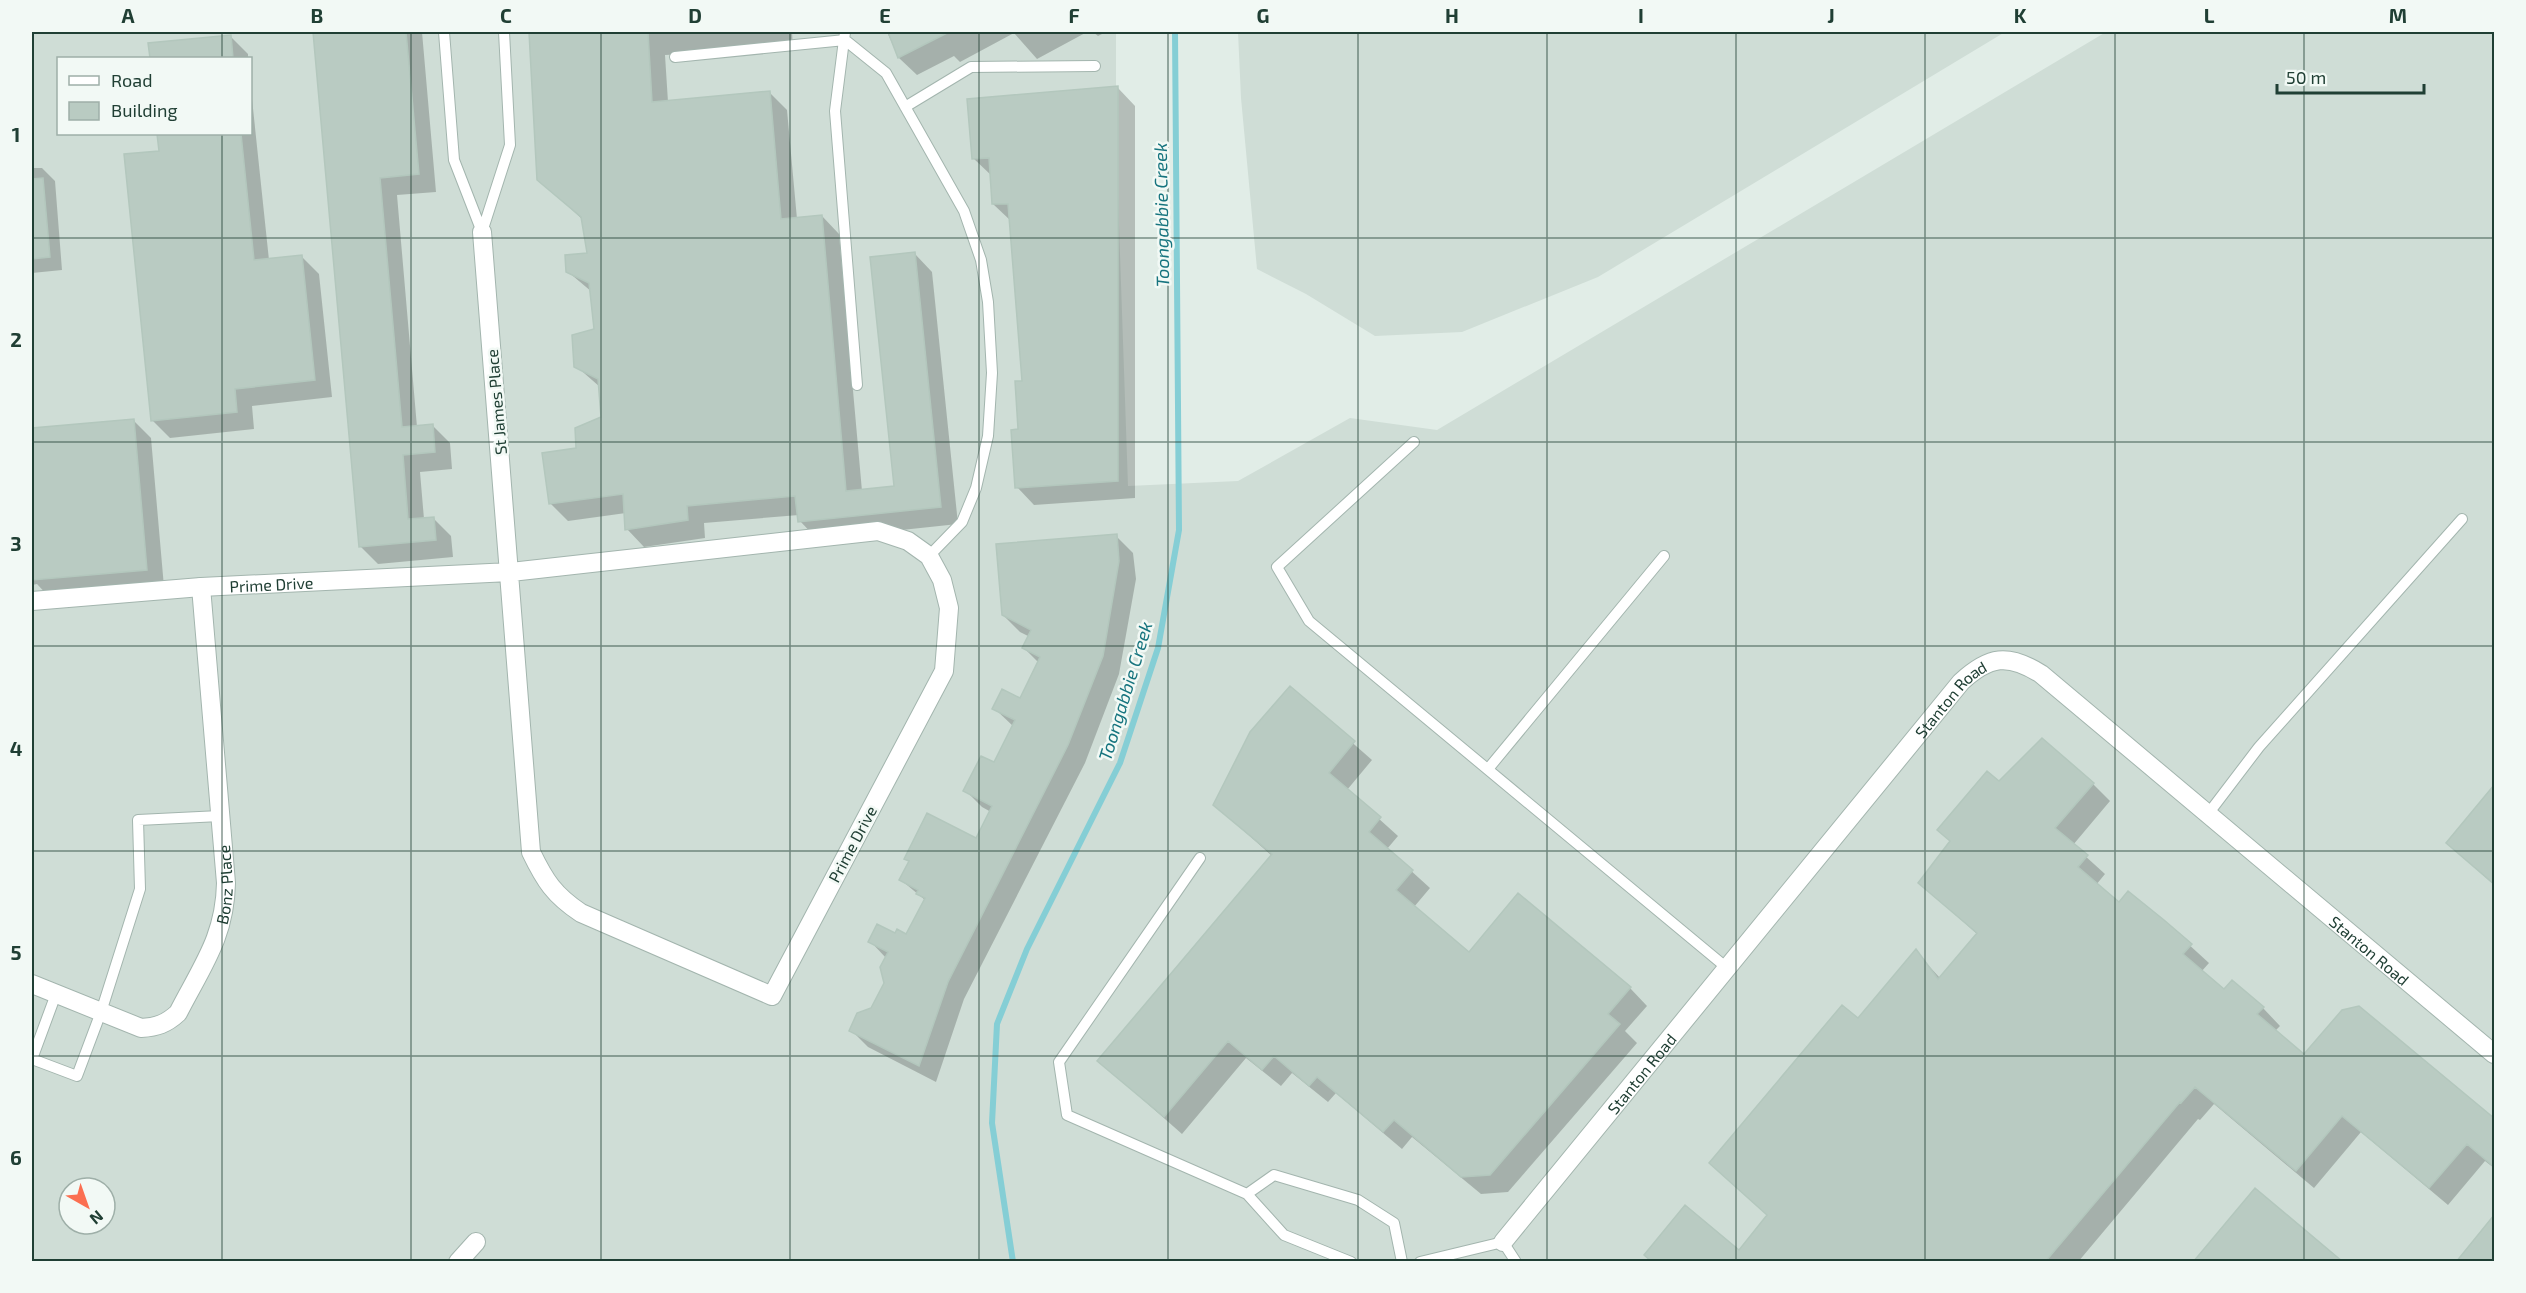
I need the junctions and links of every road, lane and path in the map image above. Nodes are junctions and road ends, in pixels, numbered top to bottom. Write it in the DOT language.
graph roads {
  1 [pos="444,32"];
  2 [pos="504,32"];
  3 [pos="845,36"];
  4 [pos="675,57"];
  5 [pos="1095,66"];
  6 [pos="904,106"];
  7 [pos="482,232"];
  8 [pos="857,385"];
  9 [pos="1414,442"];
  10 [pos="2462,519"];
  11 [pos="928,556"];
  12 [pos="1664,556"];
  13 [pos="510,572"];
  14 [pos="201,587"];
  15 [pos="32,601"];
  16 [pos="1488,769"];
  17 [pos="2208,814"];
  18 [pos="220,816"];
  19 [pos="1200,858"];
  20 [pos="1727,968"];
  21 [pos="32,984"];
  22 [pos="56,994"];
  23 [pos="101,1012"];
  24 [pos="2494,1054"];
  25 [pos="32,1059"];
  26 [pos="1247,1194"];
  27 [pos="476,1242"];
  28 [pos="1503,1242"];
  29 [pos="458,1262"];
  30 [pos="1351,1262"];
  31 [pos="1402,1262"];
  32 [pos="1420,1262"];
  33 [pos="1516,1262"];
  1 -- 7 [label="lane"];
  2 -- 7 [label="lane"];
  3 -- 4 [label="lane"];
  3 -- 6 [label="lane"];
  3 -- 8 [label="lane"];
  5 -- 6 [label="lane"];
  6 -- 11 [label="lane"];
  7 -- 13 [label="street, St James Place"];
  9 -- 16 [label="lane"];
  10 -- 17 [label="lane"];
  11 -- 13 [label="street, Prime Drive"];
  11 -- 13 [label="street, Prime Drive"];
  12 -- 16 [label="lane"];
  13 -- 14 [label="street, Prime Drive"];
  14 -- 15 [label="street, Prime Drive"];
  14 -- 18 [label="street, Bonz Place"];
  16 -- 20 [label="lane"];
  17 -- 20 [label="street, Stanton Road"];
  17 -- 24 [label="street, Stanton Road"];
  18 -- 23 [label="lane"];
  18 -- 23 [label="street, Bonz Place"];
  19 -- 26 [label="lane"];
  20 -- 28 [label="street, Stanton Road"];
  21 -- 22 [label="street, Bonz Place"];
  22 -- 23 [label="street, Bonz Place"];
  22 -- 25 [label="lane"];
  23 -- 25 [label="lane"];
  26 -- 30 [label="lane"];
  26 -- 31 [label="lane"];
  27 -- 29 [label="street"];
  28 -- 32 [label="lane"];
  28 -- 33 [label="lane"];
}
